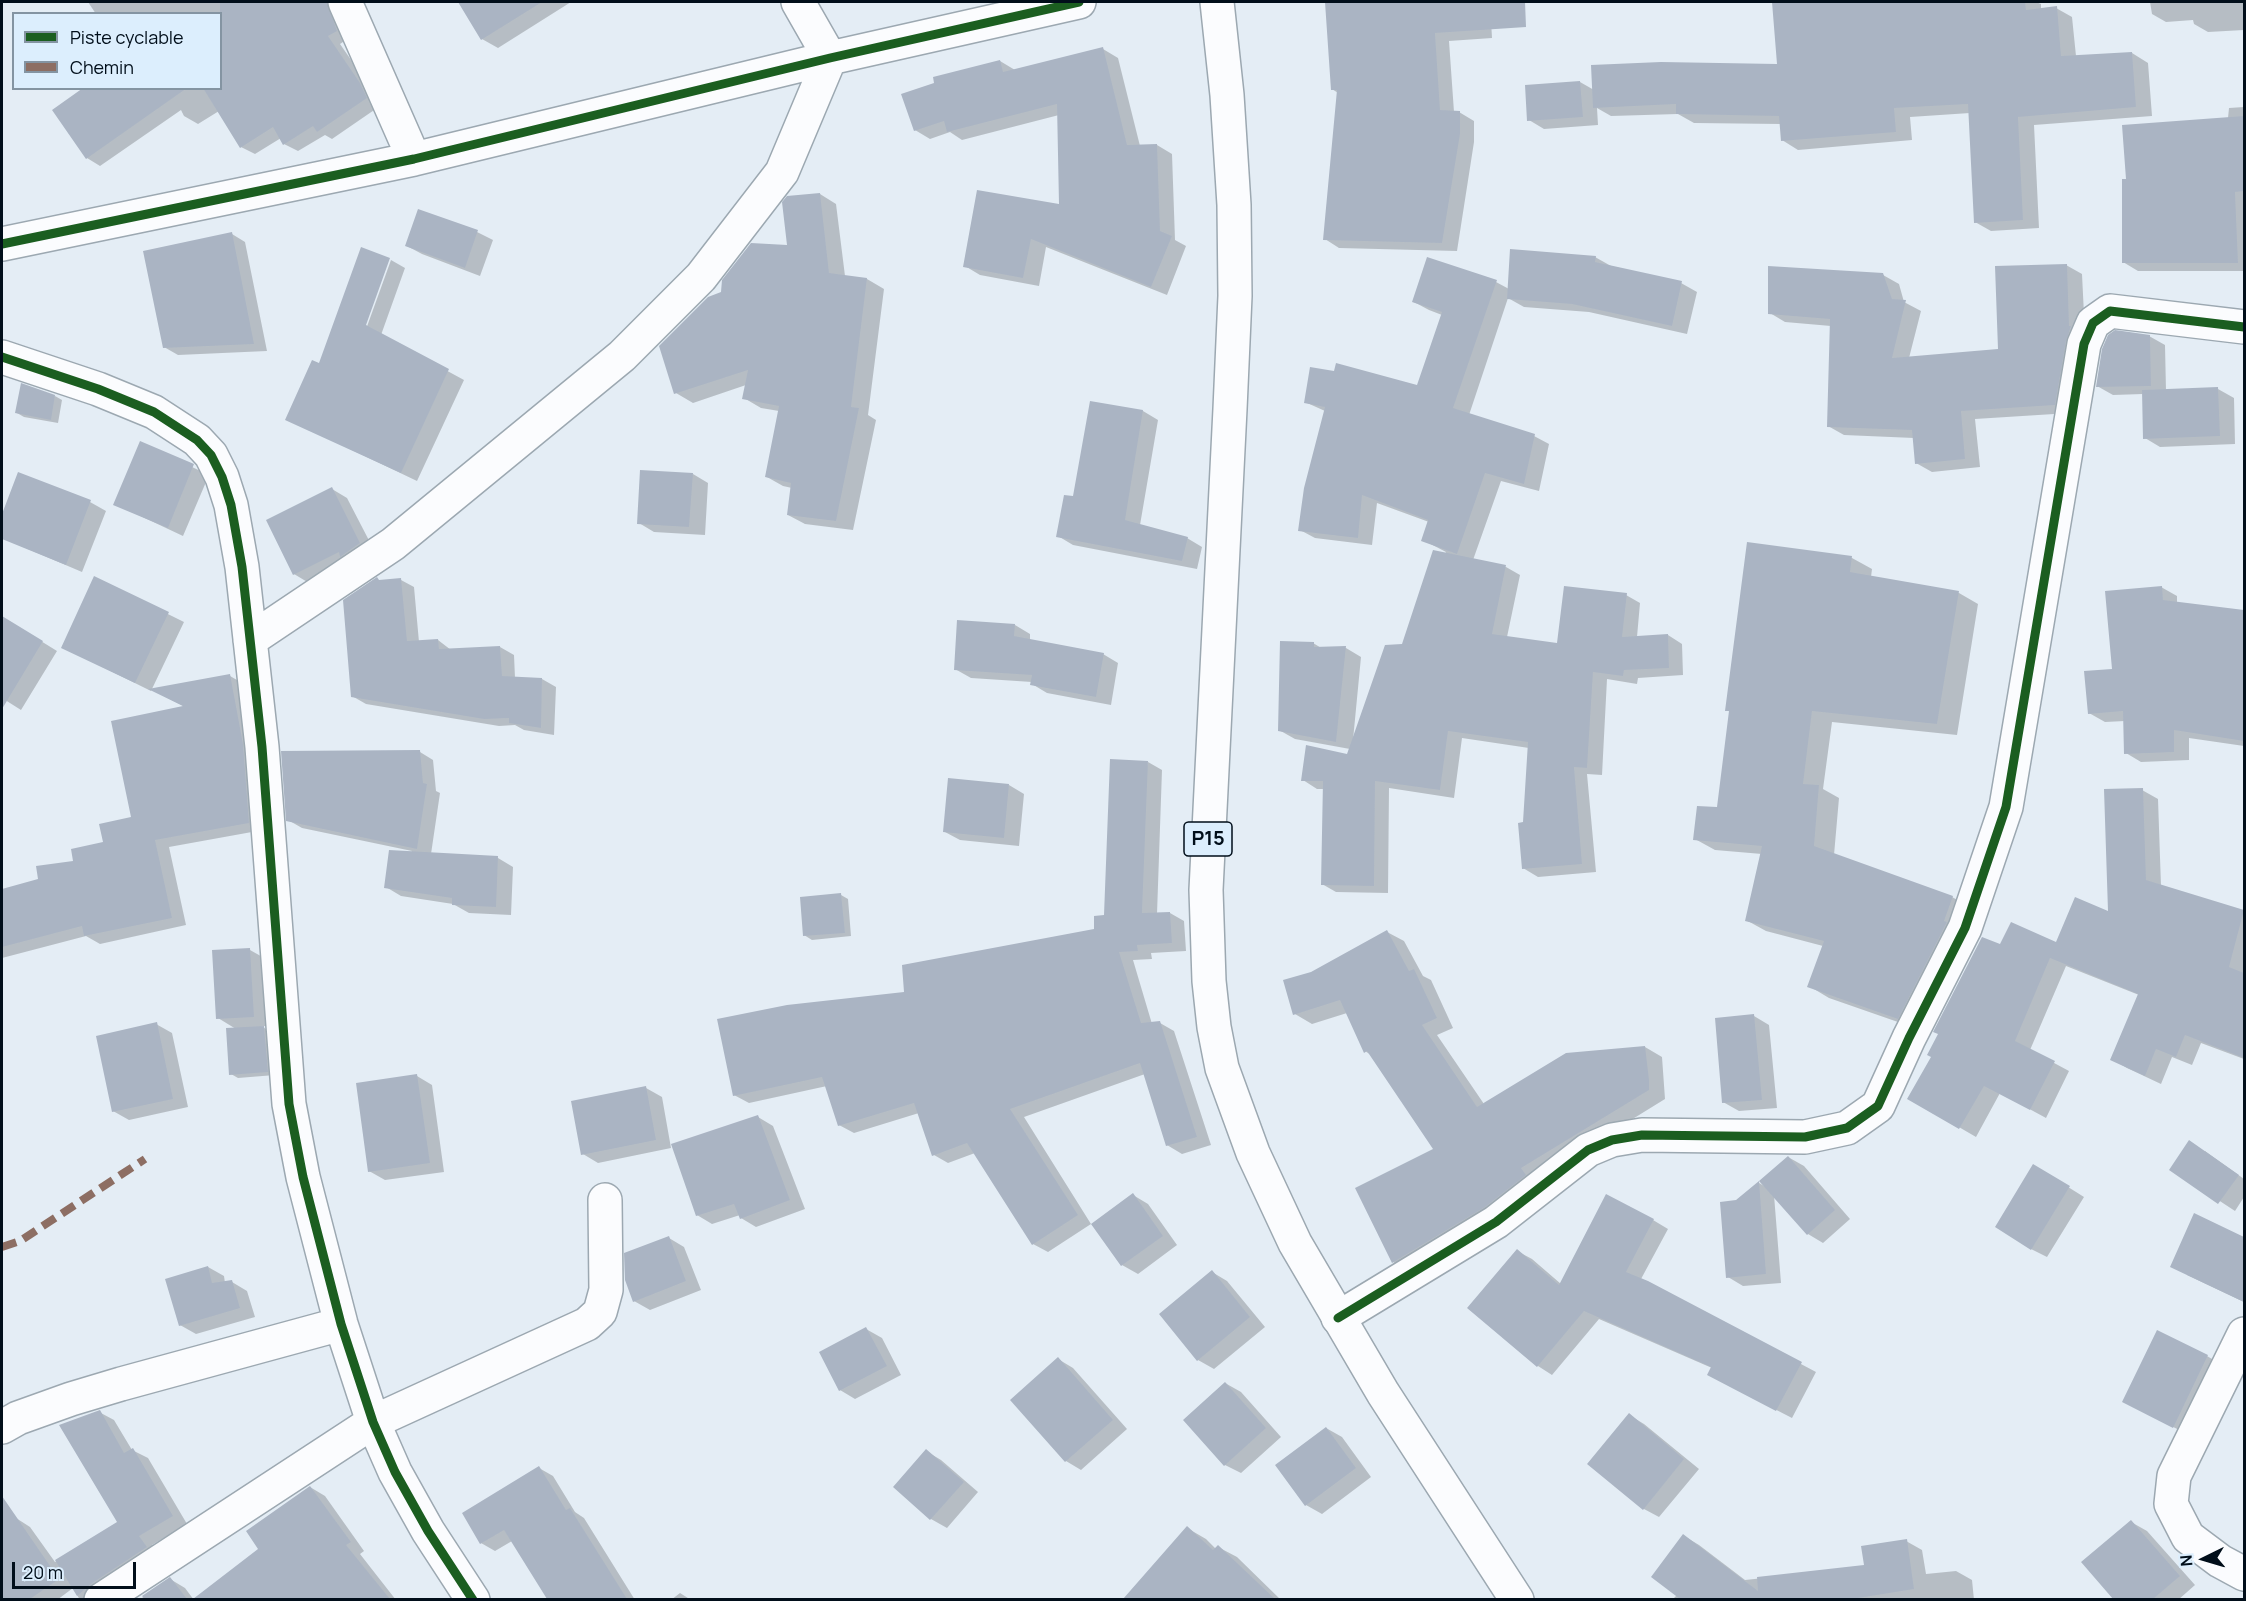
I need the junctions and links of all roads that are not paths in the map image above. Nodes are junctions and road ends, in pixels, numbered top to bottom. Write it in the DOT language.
graph roads {
  1 [pos="345,2"];
  2 [pos="798,2"];
  3 [pos="1079,2"];
  4 [pos="1217,2"];
  5 [pos="830,58"];
  6 [pos="414,159"];
  7 [pos="2,244"];
  8 [pos="2244,327"];
  9 [pos="2,357"];
  10 [pos="250,640"];
  11 [pos="605,1200"];
  12 [pos="1338,1318"];
  13 [pos="341,1324"];
  14 [pos="2244,1334"];
  15 [pos="373,1422"];
  16 [pos="2,1427"];
  17 [pos="2244,1574"];
  18 [pos="466,1597"];
  19 [pos="101,1599"];
  20 [pos="1516,1599"];
  1 -- 6 [label="street"];
  2 -- 5 [label="street"];
  3 -- 5 [label="street"];
  4 -- 12 [label="street, P15"];
  5 -- 6 [label="street"];
  5 -- 10 [label="street"];
  6 -- 7 [label="street"];
  8 -- 12 [label="street"];
  9 -- 10 [label="street"];
  10 -- 13 [label="street"];
  11 -- 15 [label="street"];
  12 -- 20 [label="street, P15"];
  13 -- 15 [label="street"];
  13 -- 16 [label="street"];
  14 -- 17 [label="street"];
  15 -- 18 [label="street"];
  15 -- 19 [label="street"];
}
